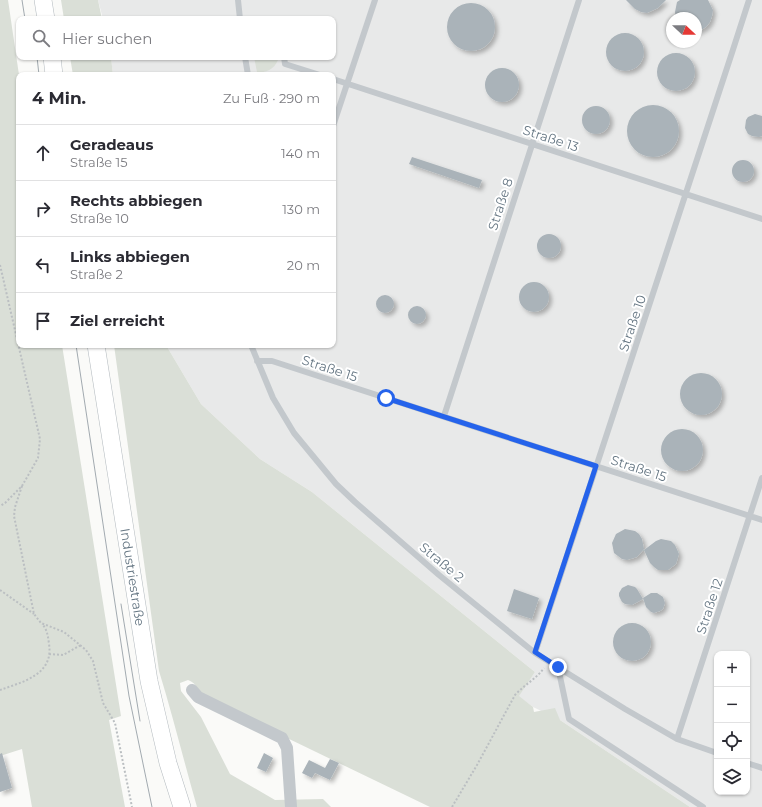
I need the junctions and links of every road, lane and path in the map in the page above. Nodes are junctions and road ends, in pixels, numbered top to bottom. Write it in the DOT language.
graph roads {
  1 [pos="43,0"];
  2 [pos="238,0"];
  3 [pos="375,0"];
  4 [pos="579,0"];
  5 [pos="749,0"];
  6 [pos="46,16"];
  7 [pos="241,16"];
  8 [pos="52,60"];
  9 [pos="246,60"];
  10 [pos="284,60"];
  11 [pos="54,72"];
  12 [pos="248,72"];
  13 [pos="310,72"];
  14 [pos="336,80"];
  15 [pos="347,83"];
  16 [pos="336,117"];
  17 [pos="532,143"];
  18 [pos="687,194"];
  19 [pos="762,219"];
  20 [pos="0,265"];
  21 [pos="16,335"];
  22 [pos="19,348"];
  23 [pos="96,348"];
  24 [pos="252,348"];
  25 [pos="257,361"];
  26 [pos="444,416"];
  27 [pos="596,466"];
  28 [pos="762,478"];
  29 [pos="22,486"];
  30 [pos="0,506"];
  31 [pos="750,516"];
  32 [pos="762,520"];
  33 [pos="0,590"];
  34 [pos="35,615"];
  35 [pos="41,623"];
  36 [pos="81,645"];
  37 [pos="535,652"];
  38 [pos="49,654"];
  39 [pos="547,660"];
  40 [pos="558,667"];
  41 [pos="0,690"];
  42 [pos="192,690"];
  43 [pos="677,740"];
  44 [pos="714,752"];
  45 [pos="750,764"];
  46 [pos="762,768"];
  47 [pos="132,807"];
  48 [pos="182,807"];
  49 [pos="291,807"];
  50 [pos="452,807"];
  51 [pos="703,807"];
  1 -- 6 [label="main road"];
  2 -- 7 [label="lane"];
  3 -- 15 [label="lane"];
  4 -- 17 [label="lane, Straße 8"];
  5 -- 18 [label="lane, Straße 10"];
  8 -- 11 [label="main road"];
  9 -- 12 [label="lane"];
  10 -- 13 [label="lane"];
  14 -- 15 [label="lane, Straße 13"];
  15 -- 16 [label="lane"];
  15 -- 17 [label="lane, Straße 13"];
  17 -- 18 [label="lane, Straße 13"];
  17 -- 26 [label="lane, Straße 8"];
  18 -- 19 [label="lane, Straße 13"];
  18 -- 27 [label="lane, Straße 10"];
  20 -- 21 [label="path"];
  22 -- 29 [label="path"];
  23 -- 48 [label="main road, Industriestraße"];
  24 -- 25 [label="lane, Straße 2"];
  25 -- 26 [label="lane, Straße 15"];
  25 -- 37 [label="lane, Straße 2"];
  26 -- 27 [label="lane, Straße 15"];
  27 -- 31 [label="lane, Straße 15"];
  27 -- 37 [label="lane, Straße 10"];
  28 -- 31 [label="lane, Straße 12"];
  29 -- 30 [label="path"];
  29 -- 34 [label="path"];
  31 -- 32 [label="lane, Straße 15"];
  31 -- 43 [label="lane, Straße 12"];
  33 -- 34 [label="path"];
  34 -- 35 [label="path"];
  35 -- 36 [label="path"];
  35 -- 38 [label="path"];
  36 -- 38 [label="path"];
  36 -- 47 [label="path"];
  37 -- 39 [label="lane, Straße 2"];
  38 -- 41 [label="path"];
  39 -- 40 [label="lane, Straße 2"];
  39 -- 50 [label="path"];
  40 -- 43 [label="lane, Straße 2"];
  40 -- 51 [label="lane"];
  42 -- 49 [label="street"];
  43 -- 44 [label="lane, Straße 2"];
  45 -- 46 [label="lane"];
}
